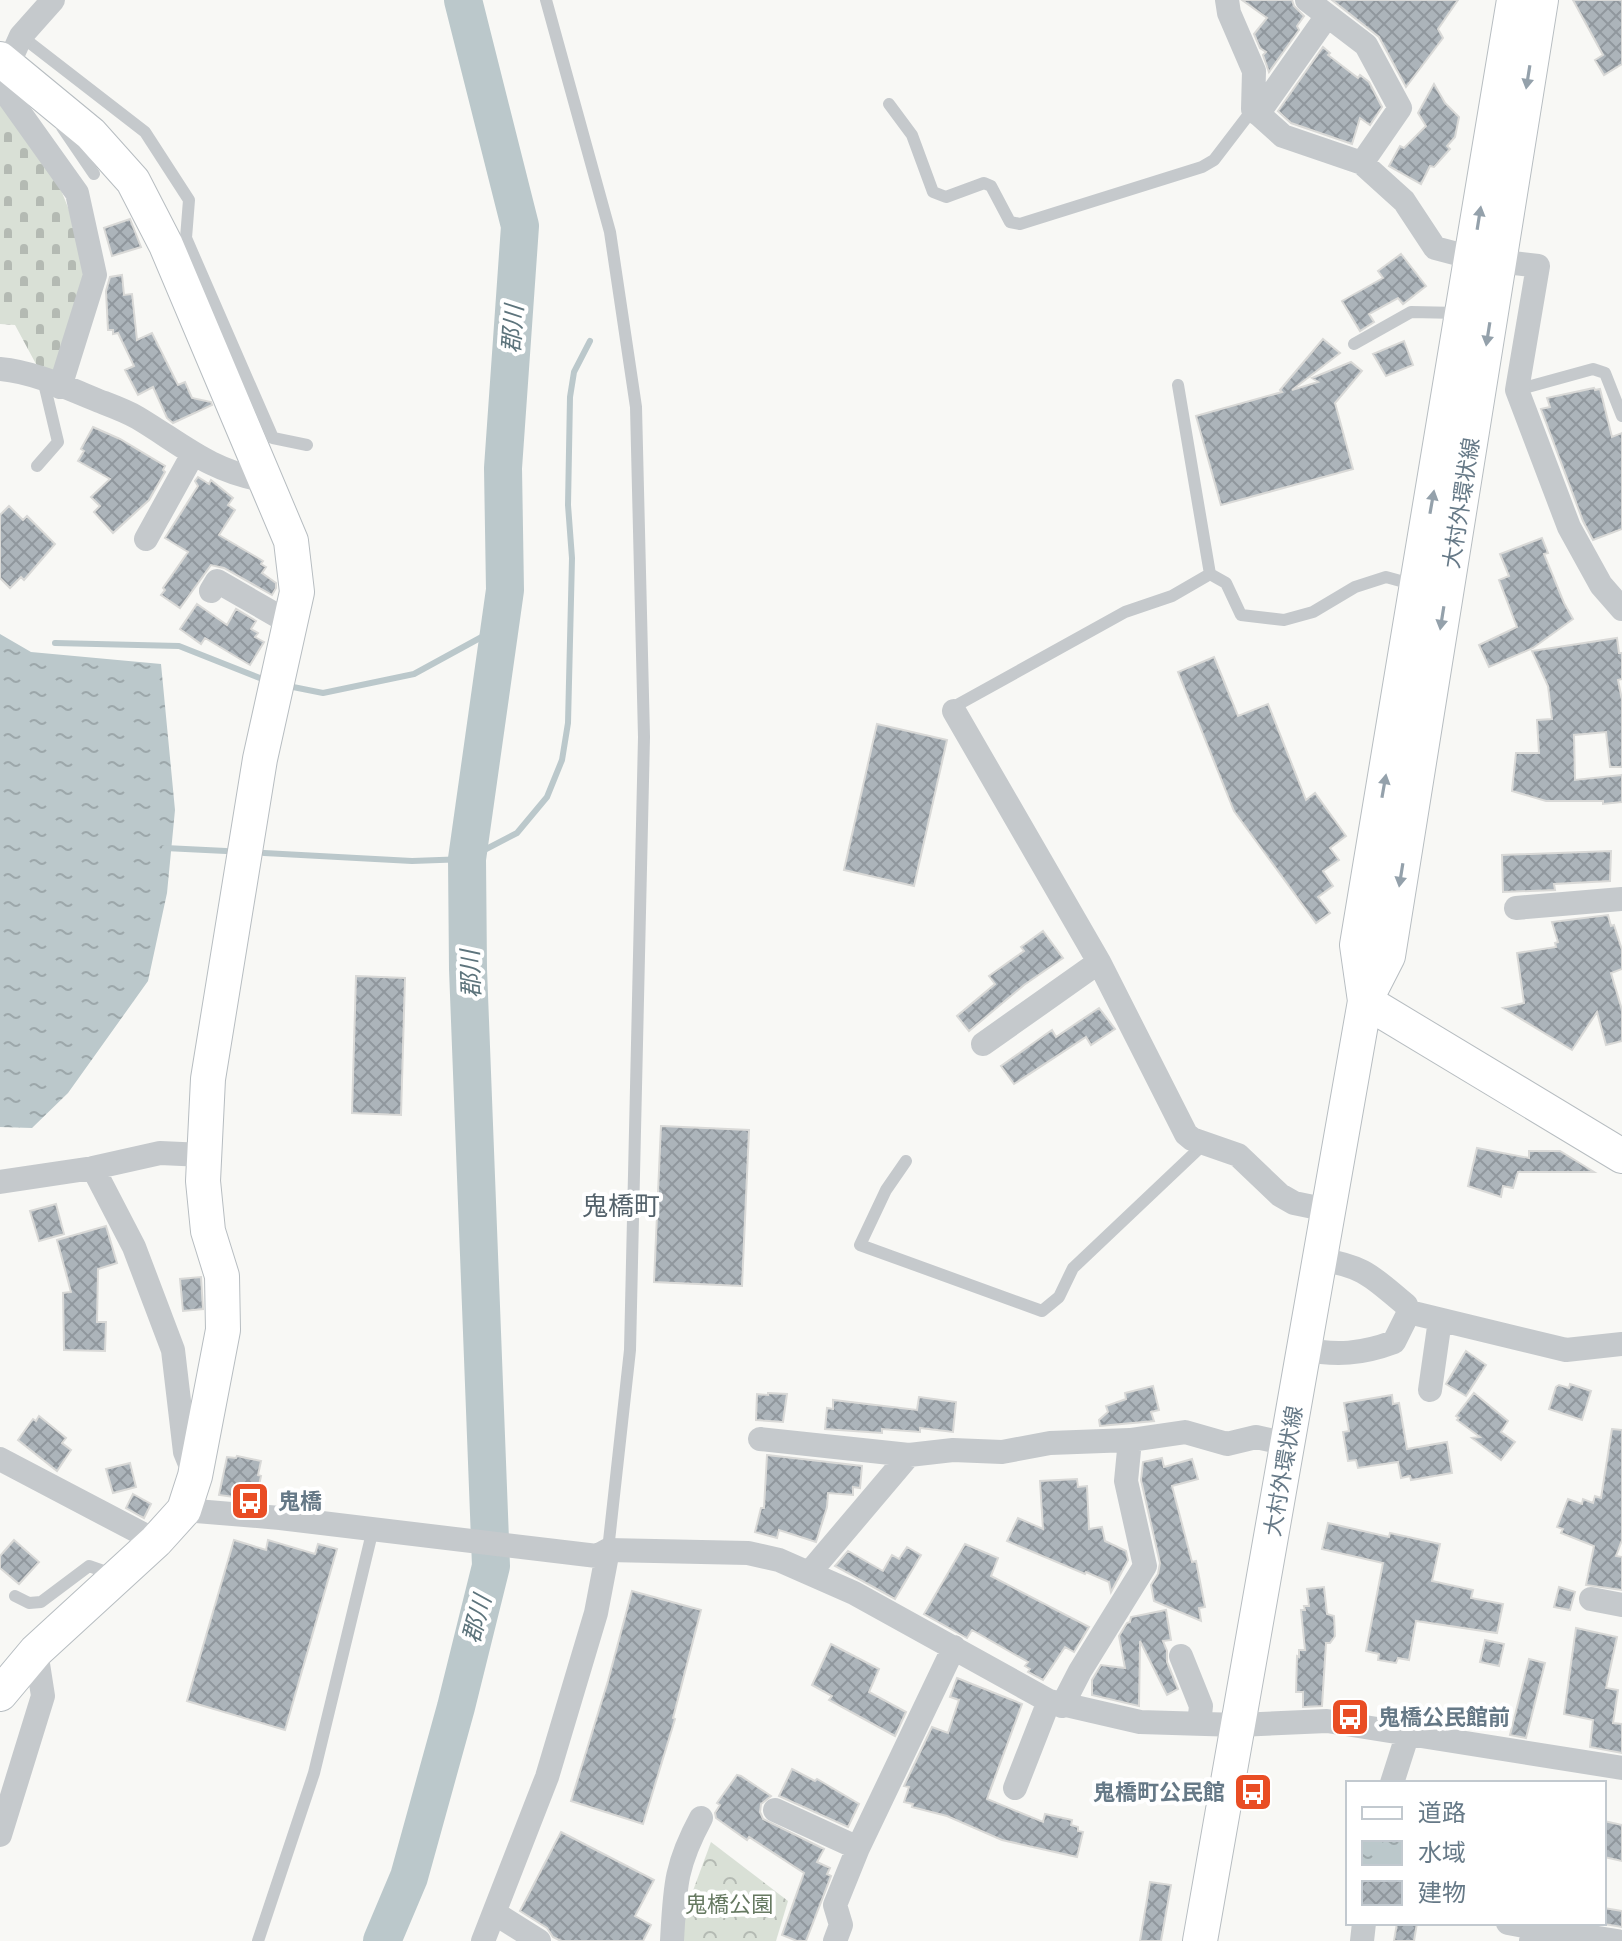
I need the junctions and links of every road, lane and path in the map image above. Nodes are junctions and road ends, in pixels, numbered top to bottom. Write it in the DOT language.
graph roads {
  1 [pos="53,0"];
  2 [pos="546,0"];
  3 [pos="1227,0"];
  4 [pos="1307,0"];
  5 [pos="1514,0"];
  6 [pos="1541,0"];
  7 [pos="1327,16"];
  8 [pos="12,66"];
  9 [pos="889,104"];
  10 [pos="1256,111"];
  11 [pos="1362,163"];
  12 [pos="94,174"];
  13 [pos="1486,259"];
  14 [pos="1464,314"];
  15 [pos="1354,344"];
  16 [pos="0,369"];
  17 [pos="52,383"];
  18 [pos="1178,385"];
  19 [pos="1517,390"];
  20 [pos="1622,416"];
  21 [pos="307,445"];
  22 [pos="193,454"];
  23 [pos="37,466"];
  24 [pos="263,480"];
  25 [pos="146,539"];
  26 [pos="1210,574"];
  27 [pos="1418,585"];
  28 [pos="211,591"];
  29 [pos="1622,609"];
  30 [pos="290,623"];
  31 [pos="954,711"];
  32 [pos="1622,899"];
  33 [pos="1516,908"];
  34 [pos="1099,962"];
  35 [pos="1365,1001"];
  36 [pos="983,1044"];
  37 [pos="1204,1144"];
  38 [pos="204,1155"];
  39 [pos="1622,1156"];
  40 [pos="906,1161"];
  41 [pos="93,1168"];
  42 [pos="0,1182"];
  43 [pos="1328,1210"];
  44 [pos="1319,1259"];
  45 [pos="1409,1312"];
  46 [pos="1440,1320"];
  47 [pos="1622,1344"];
  48 [pos="1303,1349"];
  49 [pos="1430,1390"];
  50 [pos="760,1439"];
  51 [pos="1130,1440"];
  52 [pos="1288,1444"];
  53 [pos="909,1455"];
  54 [pos="0,1459"];
  55 [pos="195,1476"];
  56 [pos="184,1510"];
  57 [pos="380,1530"];
  58 [pos="156,1541"];
  59 [pos="602,1553"];
  60 [pos="810,1572"];
  61 [pos="118,1576"];
  62 [pos="15,1596"];
  63 [pos="1591,1599"];
  64 [pos="1622,1605"];
  65 [pos="954,1647"];
  66 [pos="36,1651"];
  67 [pos="1181,1656"];
  68 [pos="0,1694"];
  69 [pos="1055,1703"];
  70 [pos="1199,1724"];
  71 [pos="1238,1725"];
  72 [pos="1408,1733"];
  73 [pos="1622,1768"];
  74 [pos="1393,1781"];
  75 [pos="1015,1788"];
  76 [pos="775,1810"];
  77 [pos="701,1818"];
  78 [pos="0,1835"];
  79 [pos="858,1848"];
  80 [pos="496,1914"];
  81 [pos="1524,1928"];
  82 [pos="258,1941"];
  83 [pos="483,1941"];
  84 [pos="539,1941"];
  85 [pos="672,1941"];
  86 [pos="835,1941"];
  87 [pos="1200,1941"];
  88 [pos="1617,1941"];
  1 -- 8 [label="street"];
  2 -- 59 [label="lane"];
  3 -- 10 [label="street"];
  4 -- 7 [label="street"];
  13 -- 5 [label="main road, 大村外環状線, one-way"];
  6 -- 13 [label="main road, 大村外環状線, one-way"];
  7 -- 10 [label="street"];
  7 -- 11 [label="street"];
  8 -- 12 [label="lane"];
  8 -- 17 [label="street"];
  8 -- 21 [label="lane"];
  8 -- 24 [label="main road"];
  9 -- 10 [label="lane"];
  10 -- 11 [label="street"];
  11 -- 13 [label="street"];
  13 -- 14 [label="main road, 大村外環状線"];
  13 -- 19 [label="street"];
  13 -- 35 [label="main road, 大村外環状線, one-way"];
  14 -- 15 [label="lane"];
  27 -- 14 [label="main road, 大村外環状線, one-way"];
  16 -- 17 [label="street"];
  17 -- 22 [label="street"];
  17 -- 23 [label="lane"];
  18 -- 26 [label="lane"];
  19 -- 20 [label="lane"];
  19 -- 29 [label="street"];
  22 -- 24 [label="street"];
  22 -- 25 [label="street"];
  24 -- 30 [label="main road"];
  26 -- 27 [label="lane"];
  26 -- 31 [label="lane"];
  35 -- 27 [label="main road, 大村外環状線, one-way"];
  28 -- 30 [label="street"];
  30 -- 38 [label="main road"];
  31 -- 34 [label="street"];
  32 -- 33 [label="street"];
  34 -- 36 [label="street"];
  34 -- 37 [label="street"];
  35 -- 39 [label="main road"];
  35 -- 43 [label="main road, 大村外環状線"];
  37 -- 40 [label="lane"];
  37 -- 43 [label="street"];
  38 -- 41 [label="street"];
  38 -- 55 [label="main road"];
  41 -- 42 [label="street"];
  41 -- 55 [label="street"];
  43 -- 44 [label="main road, 大村外環状線"];
  44 -- 45 [label="street"];
  44 -- 48 [label="main road, 大村外環状線"];
  45 -- 46 [label="street"];
  45 -- 48 [label="street"];
  46 -- 47 [label="street"];
  46 -- 49 [label="street"];
  48 -- 52 [label="main road, 大村外環状線"];
  50 -- 53 [label="street"];
  51 -- 52 [label="street"];
  51 -- 53 [label="street"];
  51 -- 69 [label="street"];
  52 -- 71 [label="main road, 大村外環状線"];
  53 -- 60 [label="street"];
  54 -- 58 [label="street"];
  55 -- 56 [label="main road"];
  56 -- 57 [label="street"];
  56 -- 58 [label="main road"];
  57 -- 59 [label="street"];
  57 -- 82 [label="lane"];
  58 -- 61 [label="main road"];
  59 -- 60 [label="street"];
  59 -- 80 [label="street"];
  60 -- 65 [label="street"];
  61 -- 62 [label="lane"];
  61 -- 66 [label="main road"];
  63 -- 64 [label="street"];
  65 -- 69 [label="street"];
  65 -- 79 [label="street"];
  66 -- 68 [label="main road"];
  66 -- 78 [label="street"];
  67 -- 70 [label="street"];
  69 -- 70 [label="street"];
  69 -- 75 [label="street"];
  70 -- 71 [label="street"];
  71 -- 72 [label="street"];
  71 -- 87 [label="main road, 大村外環状線"];
  72 -- 73 [label="street"];
  72 -- 74 [label="street"];
  76 -- 79 [label="street"];
  77 -- 85 [label="street"];
  79 -- 86 [label="street"];
  80 -- 83 [label="street"];
  80 -- 84 [label="street"];
  81 -- 88 [label="street"];
}
